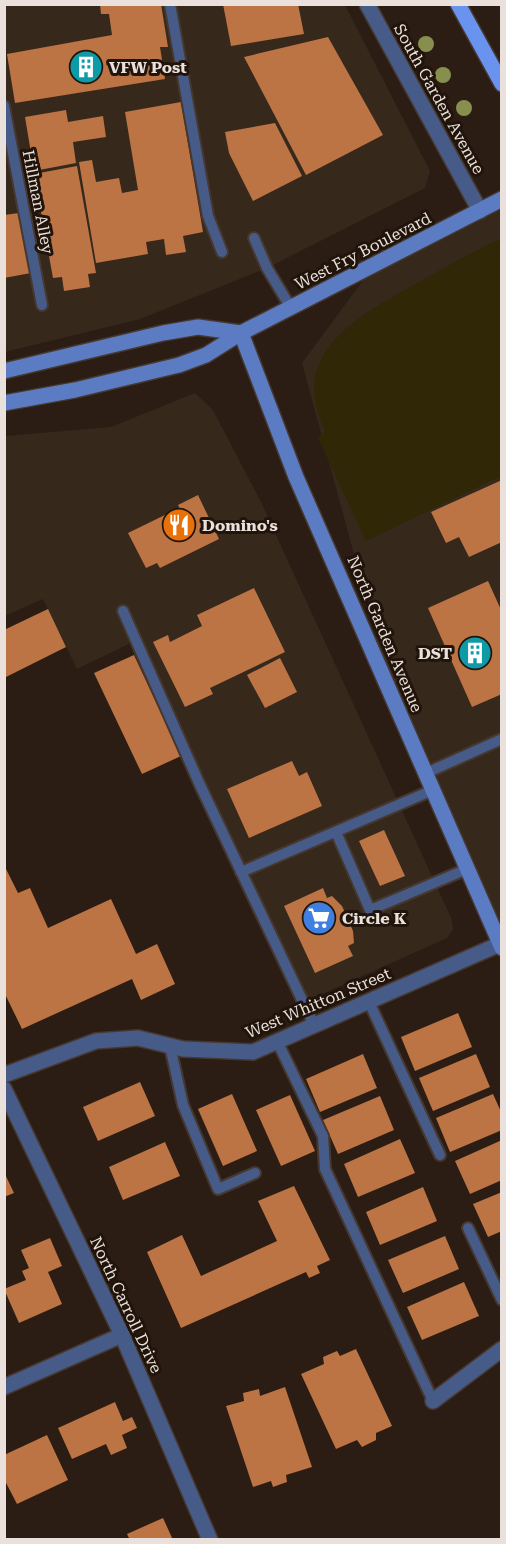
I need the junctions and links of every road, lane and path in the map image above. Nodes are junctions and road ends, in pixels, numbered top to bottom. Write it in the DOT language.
graph roads {
  1 [pos="170,4"];
  2 [pos="367,4"];
  3 [pos="458,4"];
  4 [pos="501,84"];
  5 [pos="4,106"];
  6 [pos="501,199"];
  7 [pos="480,211"];
  8 [pos="254,238"];
  9 [pos="222,252"];
  10 [pos="42,305"];
  11 [pos="291,308"];
  12 [pos="241,333"];
  13 [pos="4,371"];
  14 [pos="4,403"];
  15 [pos="123,611"];
  16 [pos="501,739"];
  17 [pos="426,773"];
  18 [pos="433,790"];
  19 [pos="336,832"];
  20 [pos="467,869"];
  21 [pos="241,872"];
  22 [pos="501,945"];
  23 [pos="369,1002"];
  24 [pos="314,1025"];
  25 [pos="277,1041"];
  26 [pos="170,1046"];
  27 [pos="4,1075"];
  28 [pos="4,1089"];
  29 [pos="440,1155"];
  30 [pos="255,1173"];
  31 [pos="468,1228"];
  32 [pos="501,1300"];
  33 [pos="122,1335"];
  34 [pos="501,1349"];
  35 [pos="4,1387"];
  36 [pos="433,1401"];
  37 [pos="210,1539"];
  1 -- 9 [label="lane"];
  2 -- 7 [label="street, South Garden Avenue"];
  3 -- 4 [label="main road"];
  5 -- 10 [label="lane, Hillman Alley"];
  6 -- 7 [label="main road, West Fry Boulevard"];
  7 -- 11 [label="main road, West Fry Boulevard"];
  8 -- 11 [label="lane"];
  11 -- 12 [label="main road, West Fry Boulevard"];
  12 -- 13 [label="main road"];
  12 -- 14 [label="main road, West Fry Boulevard"];
  12 -- 17 [label="main road, North Garden Avenue"];
  15 -- 21 [label="lane"];
  16 -- 17 [label="lane"];
  17 -- 18 [label="main road, North Garden Avenue"];
  18 -- 19 [label="lane"];
  18 -- 20 [label="main road, North Garden Avenue"];
  19 -- 20 [label="lane"];
  19 -- 21 [label="lane"];
  20 -- 22 [label="main road, North Garden Avenue"];
  21 -- 24 [label="lane"];
  22 -- 23 [label="street, West Whitton Street"];
  23 -- 24 [label="street, West Whitton Street"];
  23 -- 29 [label="lane"];
  24 -- 25 [label="street, West Whitton Street"];
  25 -- 26 [label="street, West Whitton Street"];
  25 -- 36 [label="lane"];
  26 -- 27 [label="street, West Whitton Street"];
  26 -- 30 [label="lane"];
  28 -- 33 [label="street, North Carroll Drive"];
  31 -- 32 [label="lane"];
  33 -- 35 [label="street"];
  33 -- 37 [label="street, North Carroll Drive"];
  34 -- 36 [label="street"];
}
